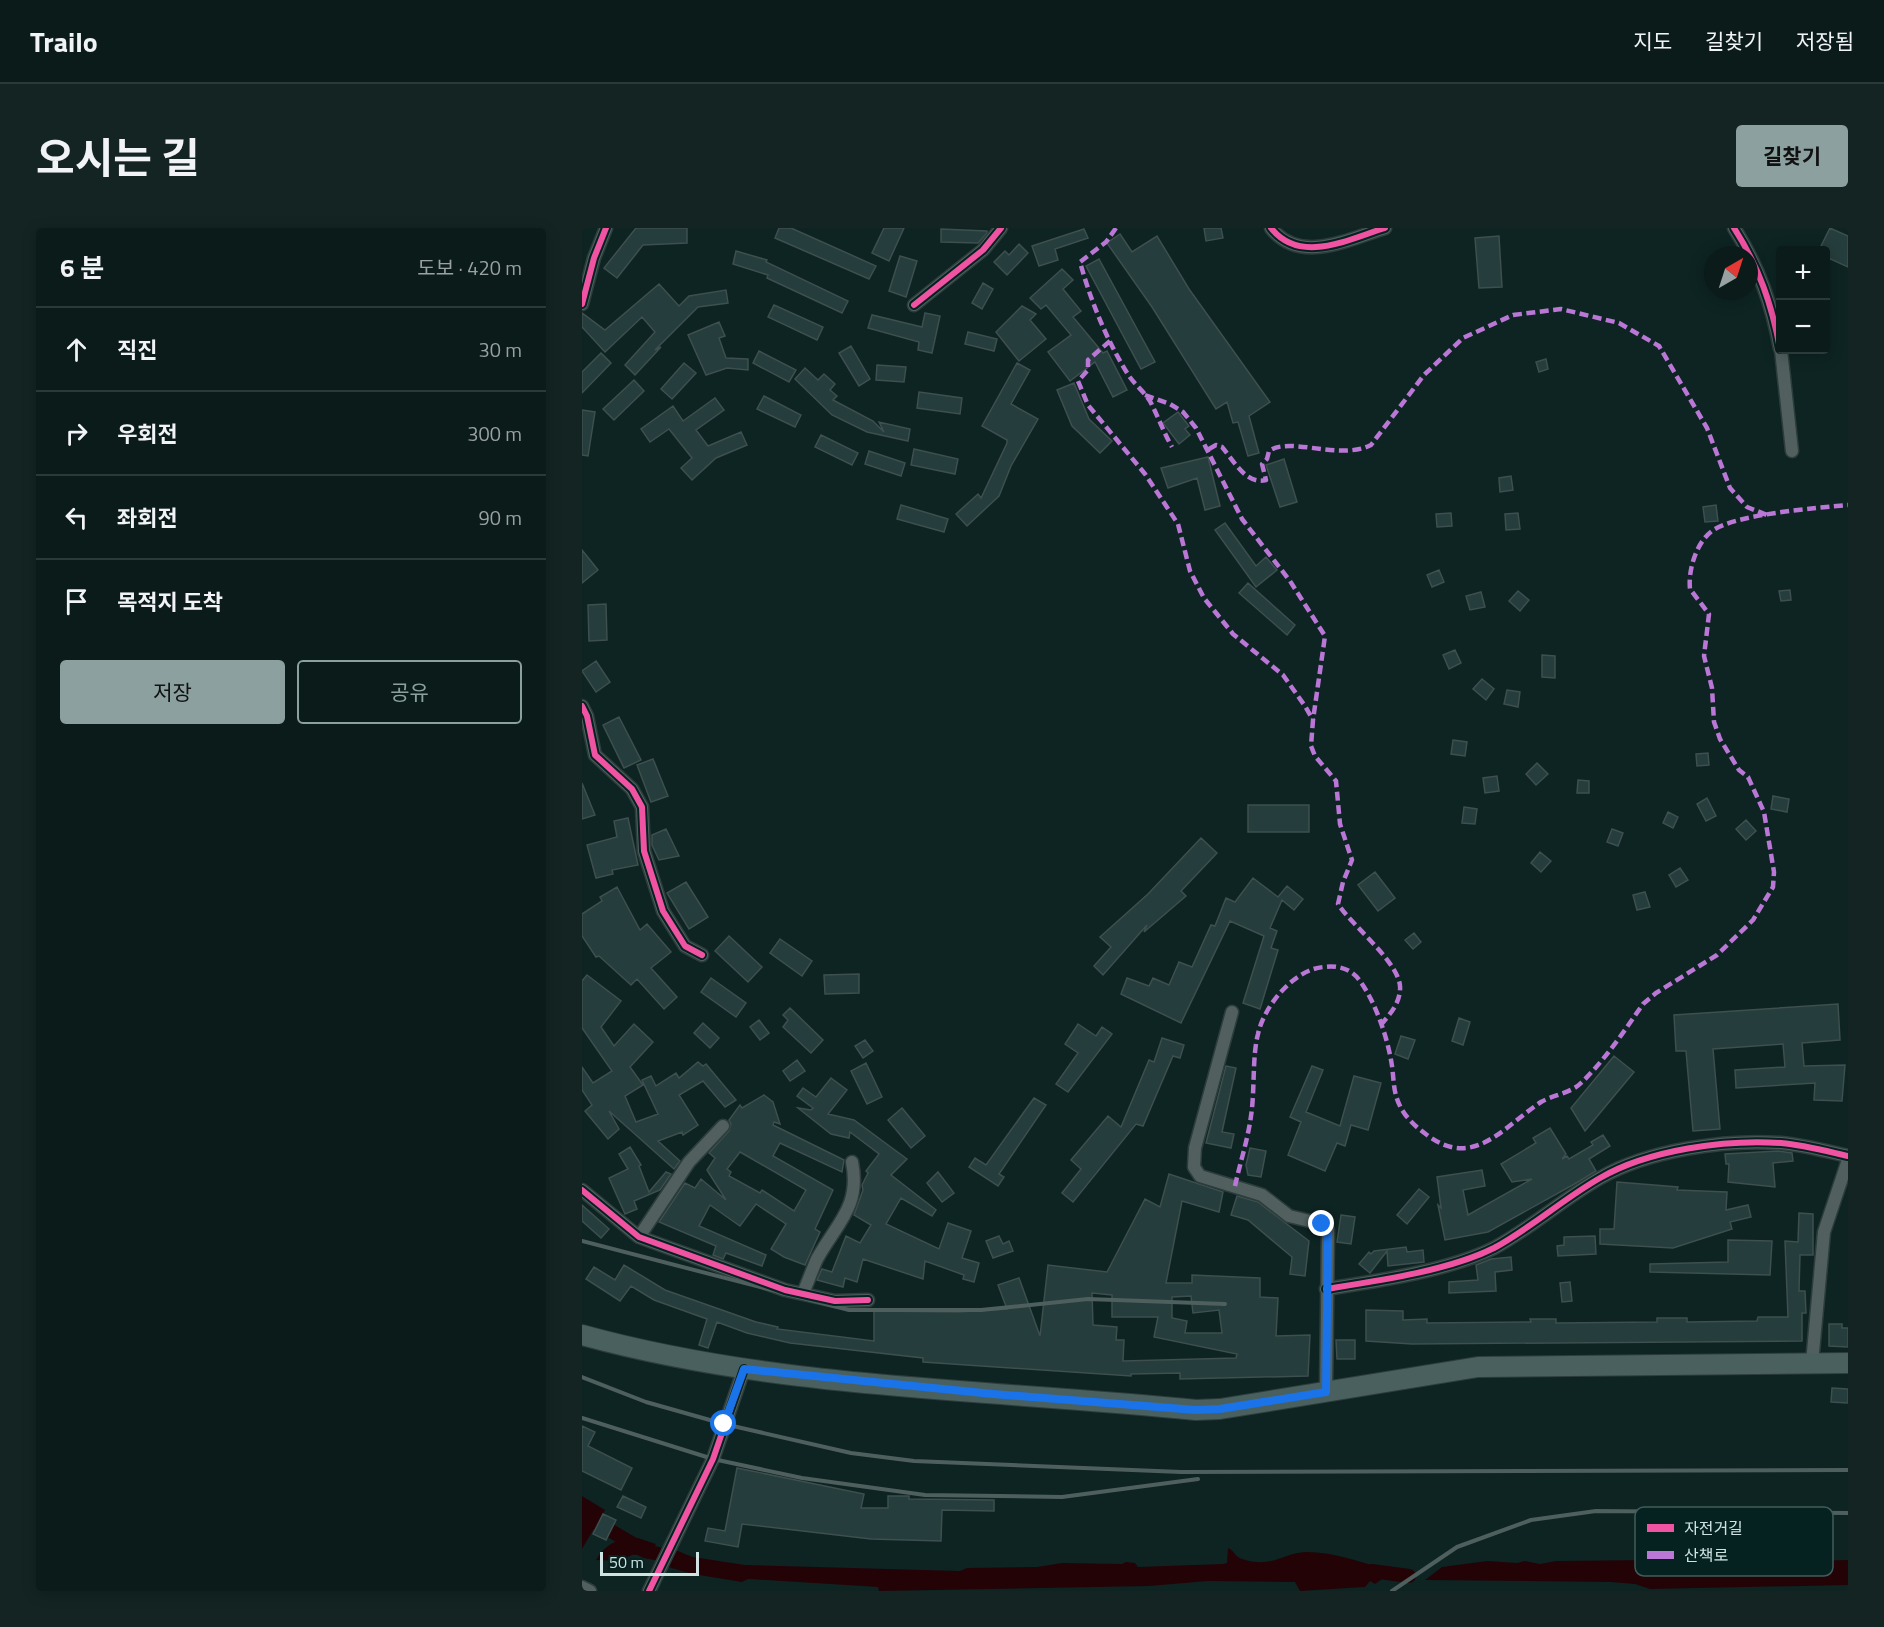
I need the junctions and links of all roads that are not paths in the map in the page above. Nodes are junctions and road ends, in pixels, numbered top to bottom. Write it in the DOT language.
graph roads {
  1 [pos="606,228"];
  2 [pos="1001,228"];
  3 [pos="1271,228"];
  4 [pos="1385,228"];
  5 [pos="1734,228"];
  6 [pos="582,304"];
  7 [pos="914,305"];
  8 [pos="1776,326"];
  9 [pos="1781,354"];
  10 [pos="1792,451"];
  11 [pos="582,706"];
  12 [pos="702,955"];
  13 [pos="1232,1012"];
  14 [pos="723,1126"];
  15 [pos="1848,1158"];
  16 [pos="852,1162"];
  17 [pos="582,1190"];
  18 [pos="639,1237"];
  19 [pos="1326,1288"];
  20 [pos="803,1293"];
  21 [pos="868,1300"];
  22 [pos="582,1335"];
  23 [pos="1848,1363"];
  24 [pos="1812,1364"];
  25 [pos="744,1369"];
  26 [pos="1326,1392"];
  27 [pos="582,1587"];
  28 [pos="651,1587"];
  29 [pos="590,1591"];
  1 -- 6 [label="street"];
  2 -- 7 [label="street"];
  3 -- 4 [label="street"];
  5 -- 8 [label="street"];
  9 -- 10 [label="street"];
  11 -- 12 [label="street"];
  13 -- 19 [label="street"];
  14 -- 18 [label="street"];
  15 -- 19 [label="street"];
  15 -- 24 [label="street"];
  16 -- 20 [label="street"];
  17 -- 18 [label="street"];
  18 -- 20 [label="street"];
  19 -- 26 [label="street"];
  20 -- 21 [label="street"];
  22 -- 25 [label="main road"];
  23 -- 24 [label="main road"];
  24 -- 26 [label="main road"];
  25 -- 26 [label="main road"];
  25 -- 28 [label="street"];
  27 -- 29 [label="street"];
}
